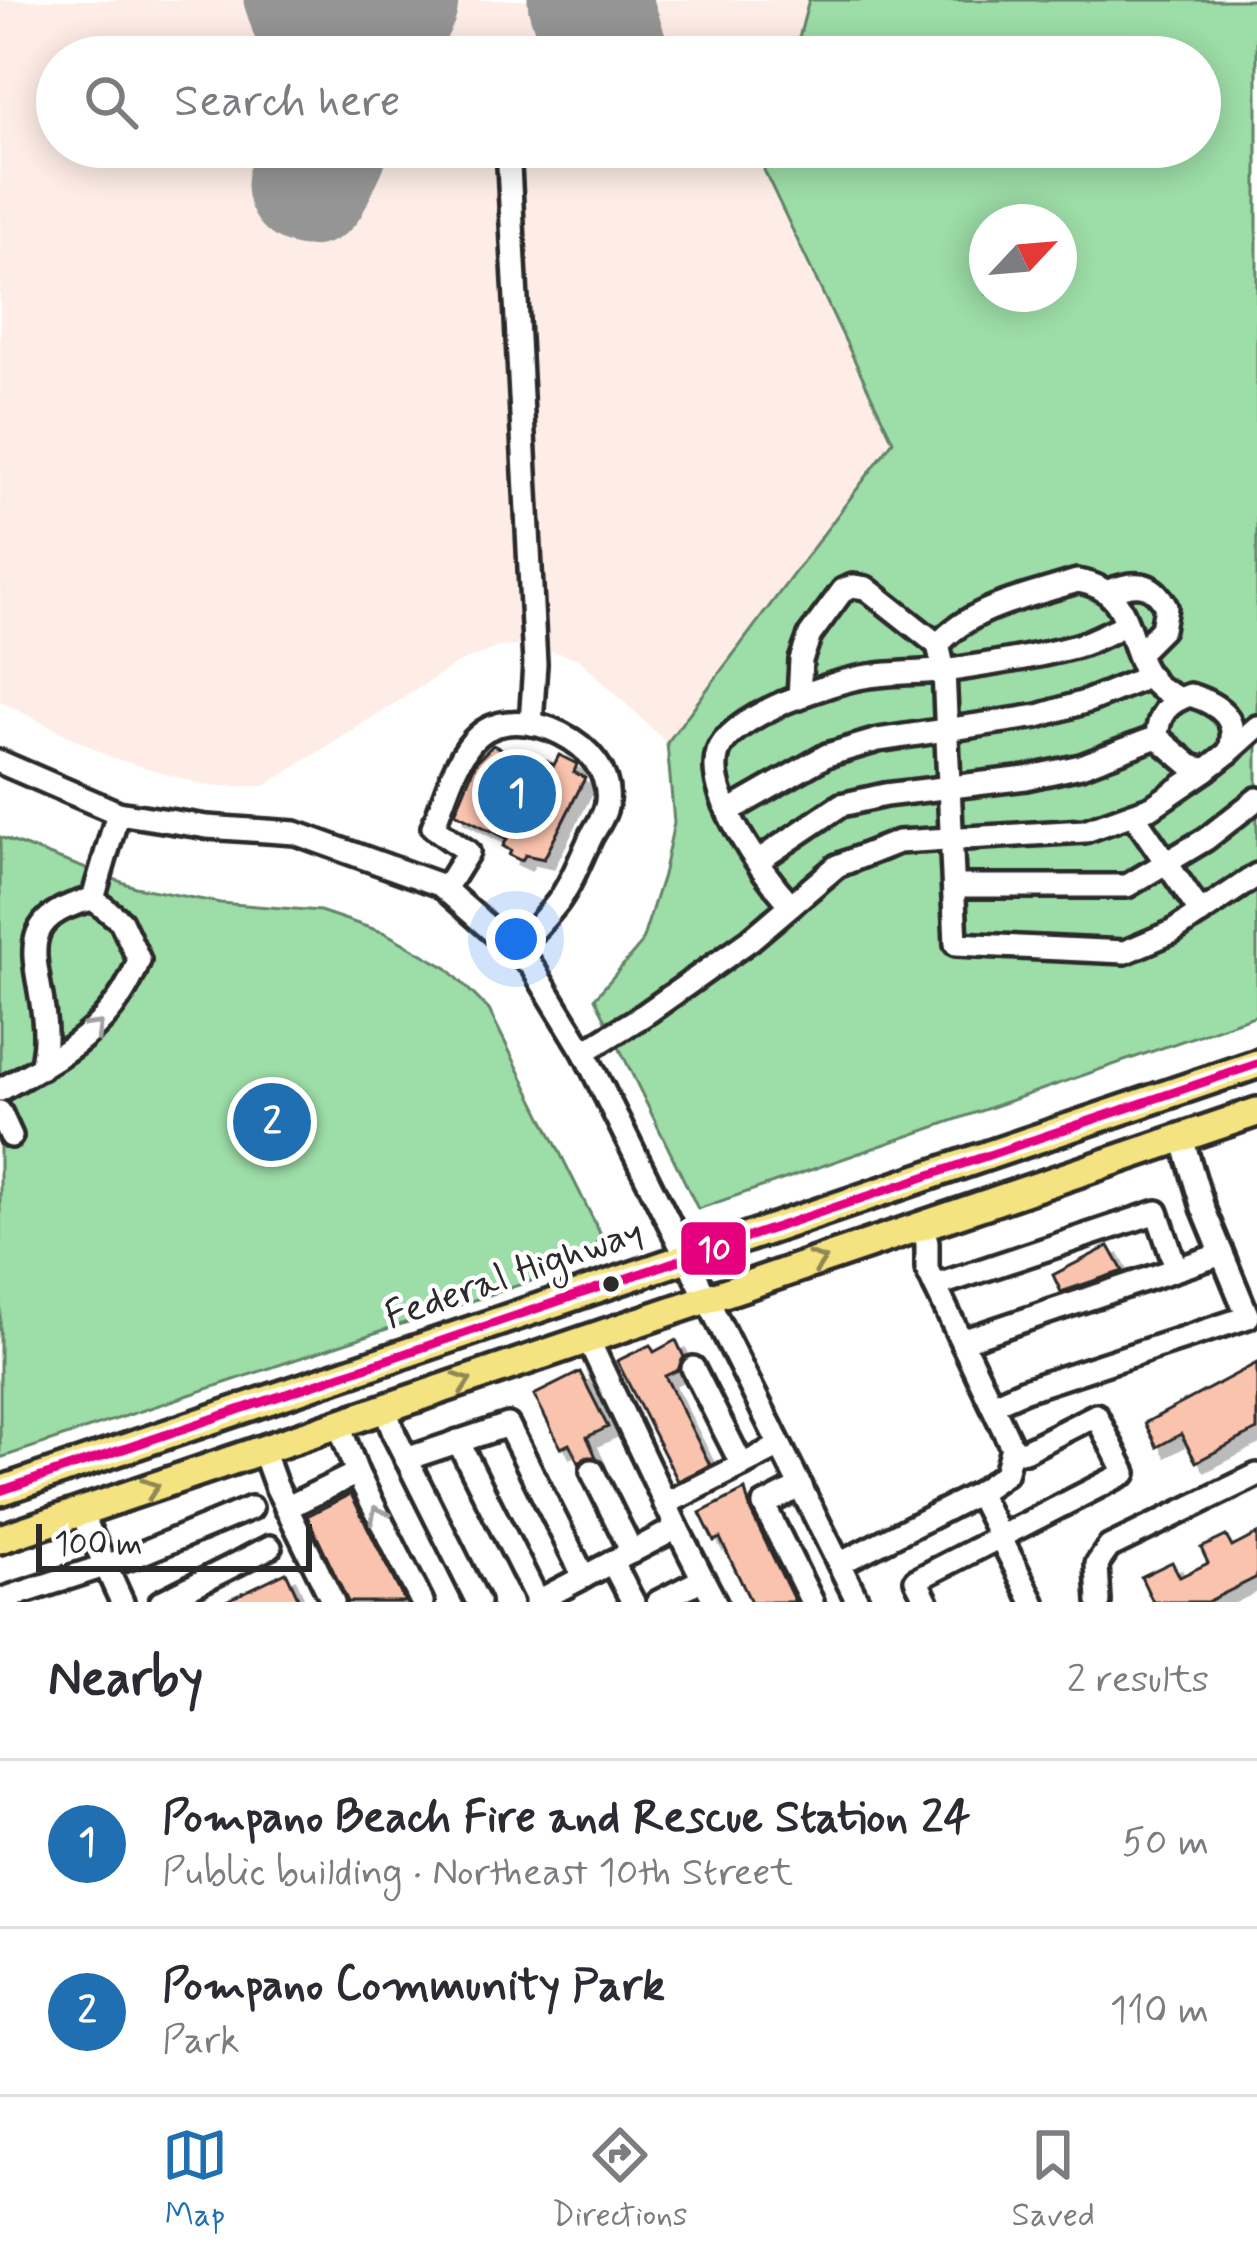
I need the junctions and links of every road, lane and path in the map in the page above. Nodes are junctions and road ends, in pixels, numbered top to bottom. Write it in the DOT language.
graph roads {
  1 [pos="509,168"];
  2 [pos="1108,591"];
  3 [pos="1127,624"];
  4 [pos="938,645"];
  5 [pos="1139,652"];
  6 [pos="944,670"];
  7 [pos="1150,676"];
  8 [pos="800,698"];
  9 [pos="1178,699"];
  10 [pos="1230,717"];
  11 [pos="1257,717"];
  12 [pos="531,724"];
  13 [pos="1257,727"];
  14 [pos="946,732"];
  15 [pos="1157,737"];
  16 [pos="1229,752"];
  17 [pos="0,762"];
  18 [pos="1205,770"];
  19 [pos="950,788"];
  20 [pos="1257,800"];
  21 [pos="729,811"];
  22 [pos="118,813"];
  23 [pos="1133,814"];
  24 [pos="952,838"];
  25 [pos="758,861"];
  26 [pos="1166,864"];
  27 [pos="1257,875"];
  28 [pos="954,886"];
  29 [pos="445,890"];
  30 [pos="93,899"];
  31 [pos="791,904"];
  32 [pos="1201,914"];
  33 [pos="515,951"];
  34 [pos="584,1052"];
  35 [pos="1257,1064"];
  36 [pos="41,1068"];
  37 [pos="1222,1076"];
  38 [pos="0,1090"];
  39 [pos="0,1112"];
  40 [pos="1257,1112"];
  41 [pos="10,1136"];
  42 [pos="1182,1138"];
  43 [pos="921,1226"];
  44 [pos="1222,1254"];
  45 [pos="687,1257"];
  46 [pos="1176,1268"];
  47 [pos="935,1286"];
  48 [pos="707,1298"];
  49 [pos="588,1340"];
  50 [pos="962,1341"];
  51 [pos="693,1368"];
  52 [pos="993,1404"];
  53 [pos="386,1408"];
  54 [pos="339,1425"];
  55 [pos="458,1441"];
  56 [pos="780,1446"];
  57 [pos="263,1450"];
  58 [pos="1012,1450"];
  59 [pos="406,1459"];
  60 [pos="742,1465"];
  61 [pos="592,1472"];
  62 [pos="357,1473"];
  63 [pos="1257,1475"];
  64 [pos="801,1486"];
  65 [pos="0,1490"];
  66 [pos="978,1493"];
  67 [pos="665,1504"];
  68 [pos="251,1508"];
  69 [pos="286,1508"];
  70 [pos="81,1512"];
  71 [pos="677,1528"];
  72 [pos="1000,1538"];
  73 [pos="0,1539"];
  74 [pos="270,1547"];
  75 [pos="622,1557"];
  76 [pos="839,1564"];
  77 [pos="104,1566"];
  78 [pos="584,1577"];
  79 [pos="703,1579"];
  80 [pos="187,1596"];
  81 [pos="1022,1598"];
  82 [pos="849,1599"];
  83 [pos="0,1600"];
  84 [pos="122,1602"];
  85 [pos="161,1602"];
  86 [pos="333,1602"];
  87 [pos="422,1602"];
  88 [pos="478,1602"];
  89 [pos="537,1602"];
  90 [pos="633,1602"];
  91 [pos="658,1602"];
  92 [pos="715,1602"];
  93 [pos="812,1602"];
  94 [pos="927,1602"];
  95 [pos="1099,1602"];
  1 -- 12 [label="street"];
  2 -- 3 [label="street"];
  2 -- 4 [label="street"];
  2 -- 5 [label="street"];
  3 -- 5 [label="street"];
  3 -- 6 [label="street"];
  4 -- 6 [label="street"];
  4 -- 8 [label="street"];
  5 -- 7 [label="street"];
  6 -- 8 [label="street"];
  6 -- 14 [label="street"];
  7 -- 9 [label="street"];
  7 -- 14 [label="street"];
  8 -- 21 [label="street"];
  9 -- 10 [label="street"];
  9 -- 15 [label="street"];
  10 -- 11 [label="street"];
  10 -- 16 [label="street"];
  12 -- 29 [label="street"];
  12 -- 33 [label="street"];
  13 -- 16 [label="street"];
  14 -- 19 [label="street"];
  14 -- 21 [label="street"];
  15 -- 18 [label="street"];
  15 -- 19 [label="street"];
  16 -- 18 [label="street"];
  17 -- 22 [label="street"];
  18 -- 23 [label="street"];
  19 -- 24 [label="street"];
  19 -- 25 [label="street"];
  20 -- 26 [label="street"];
  21 -- 25 [label="street"];
  22 -- 29 [label="street"];
  22 -- 30 [label="street"];
  23 -- 24 [label="street"];
  23 -- 26 [label="street"];
  24 -- 28 [label="street"];
  24 -- 31 [label="street"];
  25 -- 31 [label="street"];
  26 -- 28 [label="street"];
  26 -- 32 [label="street"];
  27 -- 32 [label="street"];
  28 -- 32 [label="street"];
  29 -- 33 [label="street"];
  30 -- 36 [label="street"];
  36 -- 30 [label="street, one-way"];
  31 -- 34 [label="street"];
  33 -- 34 [label="street"];
  34 -- 45 [label="street"];
  35 -- 37 [label="main road, Federal Highway"];
  36 -- 38 [label="street"];
  37 -- 42 [label="main road"];
  37 -- 45 [label="main road, Federal Highway"];
  39 -- 41 [label="street"];
  40 -- 42 [label="main road"];
  42 -- 43 [label="main road"];
  42 -- 44 [label="street"];
  43 -- 47 [label="street"];
  48 -- 43 [label="main road, one-way"];
  44 -- 46 [label="street"];
  44 -- 52 [label="street"];
  45 -- 48 [label="street"];
  45 -- 65 [label="main road, Federal Highway"];
  46 -- 47 [label="street"];
  46 -- 50 [label="street"];
  47 -- 50 [label="street"];
  48 -- 49 [label="main road"];
  48 -- 56 [label="street"];
  53 -- 49 [label="main road, one-way"];
  49 -- 67 [label="street"];
  50 -- 52 [label="street"];
  51 -- 60 [label="street"];
  52 -- 58 [label="street"];
  53 -- 54 [label="main road"];
  53 -- 59 [label="street"];
  54 -- 57 [label="main road"];
  54 -- 62 [label="street"];
  55 -- 59 [label="street"];
  55 -- 78 [label="street"];
  55 -- 89 [label="street"];
  56 -- 60 [label="street"];
  56 -- 64 [label="street"];
  57 -- 69 [label="street"];
  70 -- 57 [label="main road, one-way"];
  58 -- 66 [label="street"];
  58 -- 72 [label="street"];
  59 -- 88 [label="street"];
  60 -- 67 [label="street"];
  61 -- 75 [label="street"];
  62 -- 69 [label="street"];
  87 -- 62 [label="street, one-way"];
  63 -- 95 [label="street"];
  64 -- 76 [label="street"];
  64 -- 93 [label="street"];
  66 -- 72 [label="street"];
  66 -- 76 [label="street"];
  67 -- 71 [label="street"];
  68 -- 77 [label="street"];
  69 -- 86 [label="street"];
  70 -- 73 [label="main road"];
  70 -- 77 [label="street"];
  71 -- 75 [label="street"];
  71 -- 79 [label="street"];
  72 -- 81 [label="street"];
  72 -- 94 [label="street"];
  74 -- 80 [label="street"];
  75 -- 78 [label="street"];
  75 -- 90 [label="street"];
  76 -- 82 [label="street"];
  77 -- 83 [label="street"];
  77 -- 84 [label="street"];
  78 -- 89 [label="street"];
  79 -- 91 [label="street"];
  79 -- 92 [label="street"];
  80 -- 85 [label="street"];
}
